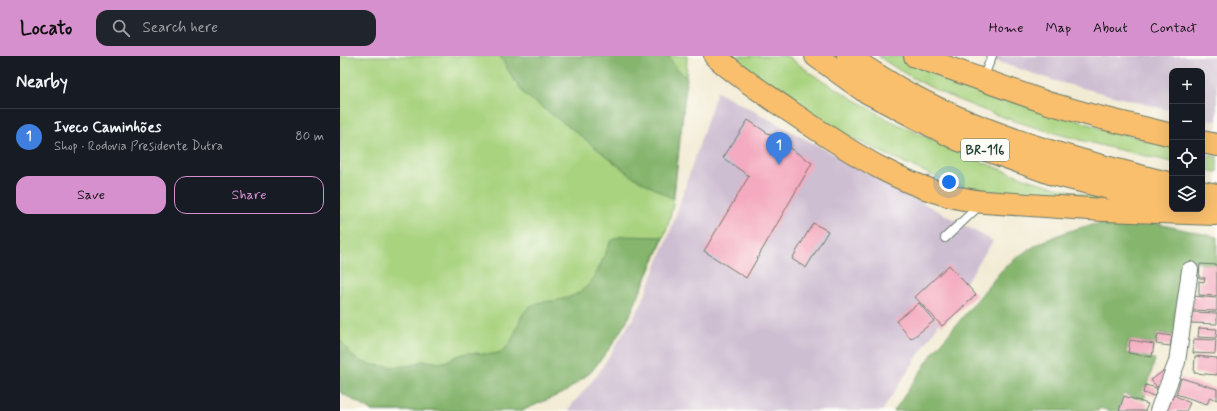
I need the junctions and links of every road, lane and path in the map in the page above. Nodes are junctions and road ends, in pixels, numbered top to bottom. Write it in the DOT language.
graph roads {
  1 [pos="715,56"];
  2 [pos="816,56"];
  3 [pos="848,56"];
  4 [pos="915,56"];
  5 [pos="992,56"];
  6 [pos="982,79"];
  7 [pos="1169,134"];
  8 [pos="1205,143"];
  9 [pos="1217,145"];
  10 [pos="1169,183"];
  11 [pos="1205,197"];
  12 [pos="984,202"];
  13 [pos="1169,203"];
  14 [pos="1211,208"];
  15 [pos="945,238"];
  16 [pos="1190,270"];
  17 [pos="1158,411"];
  1 -- 12 [label="highway"];
  2 -- 13 [label="highway, BR-116"];
  3 -- 10 [label="highway, BR-116"];
  4 -- 6 [label="highway"];
  5 -- 6 [label="lane"];
  6 -- 7 [label="highway"];
  8 -- 9 [label="highway"];
  11 -- 14 [label="highway"];
  12 -- 14 [label="highway"];
  12 -- 15 [label="lane"];
  16 -- 17 [label="street"];
}
